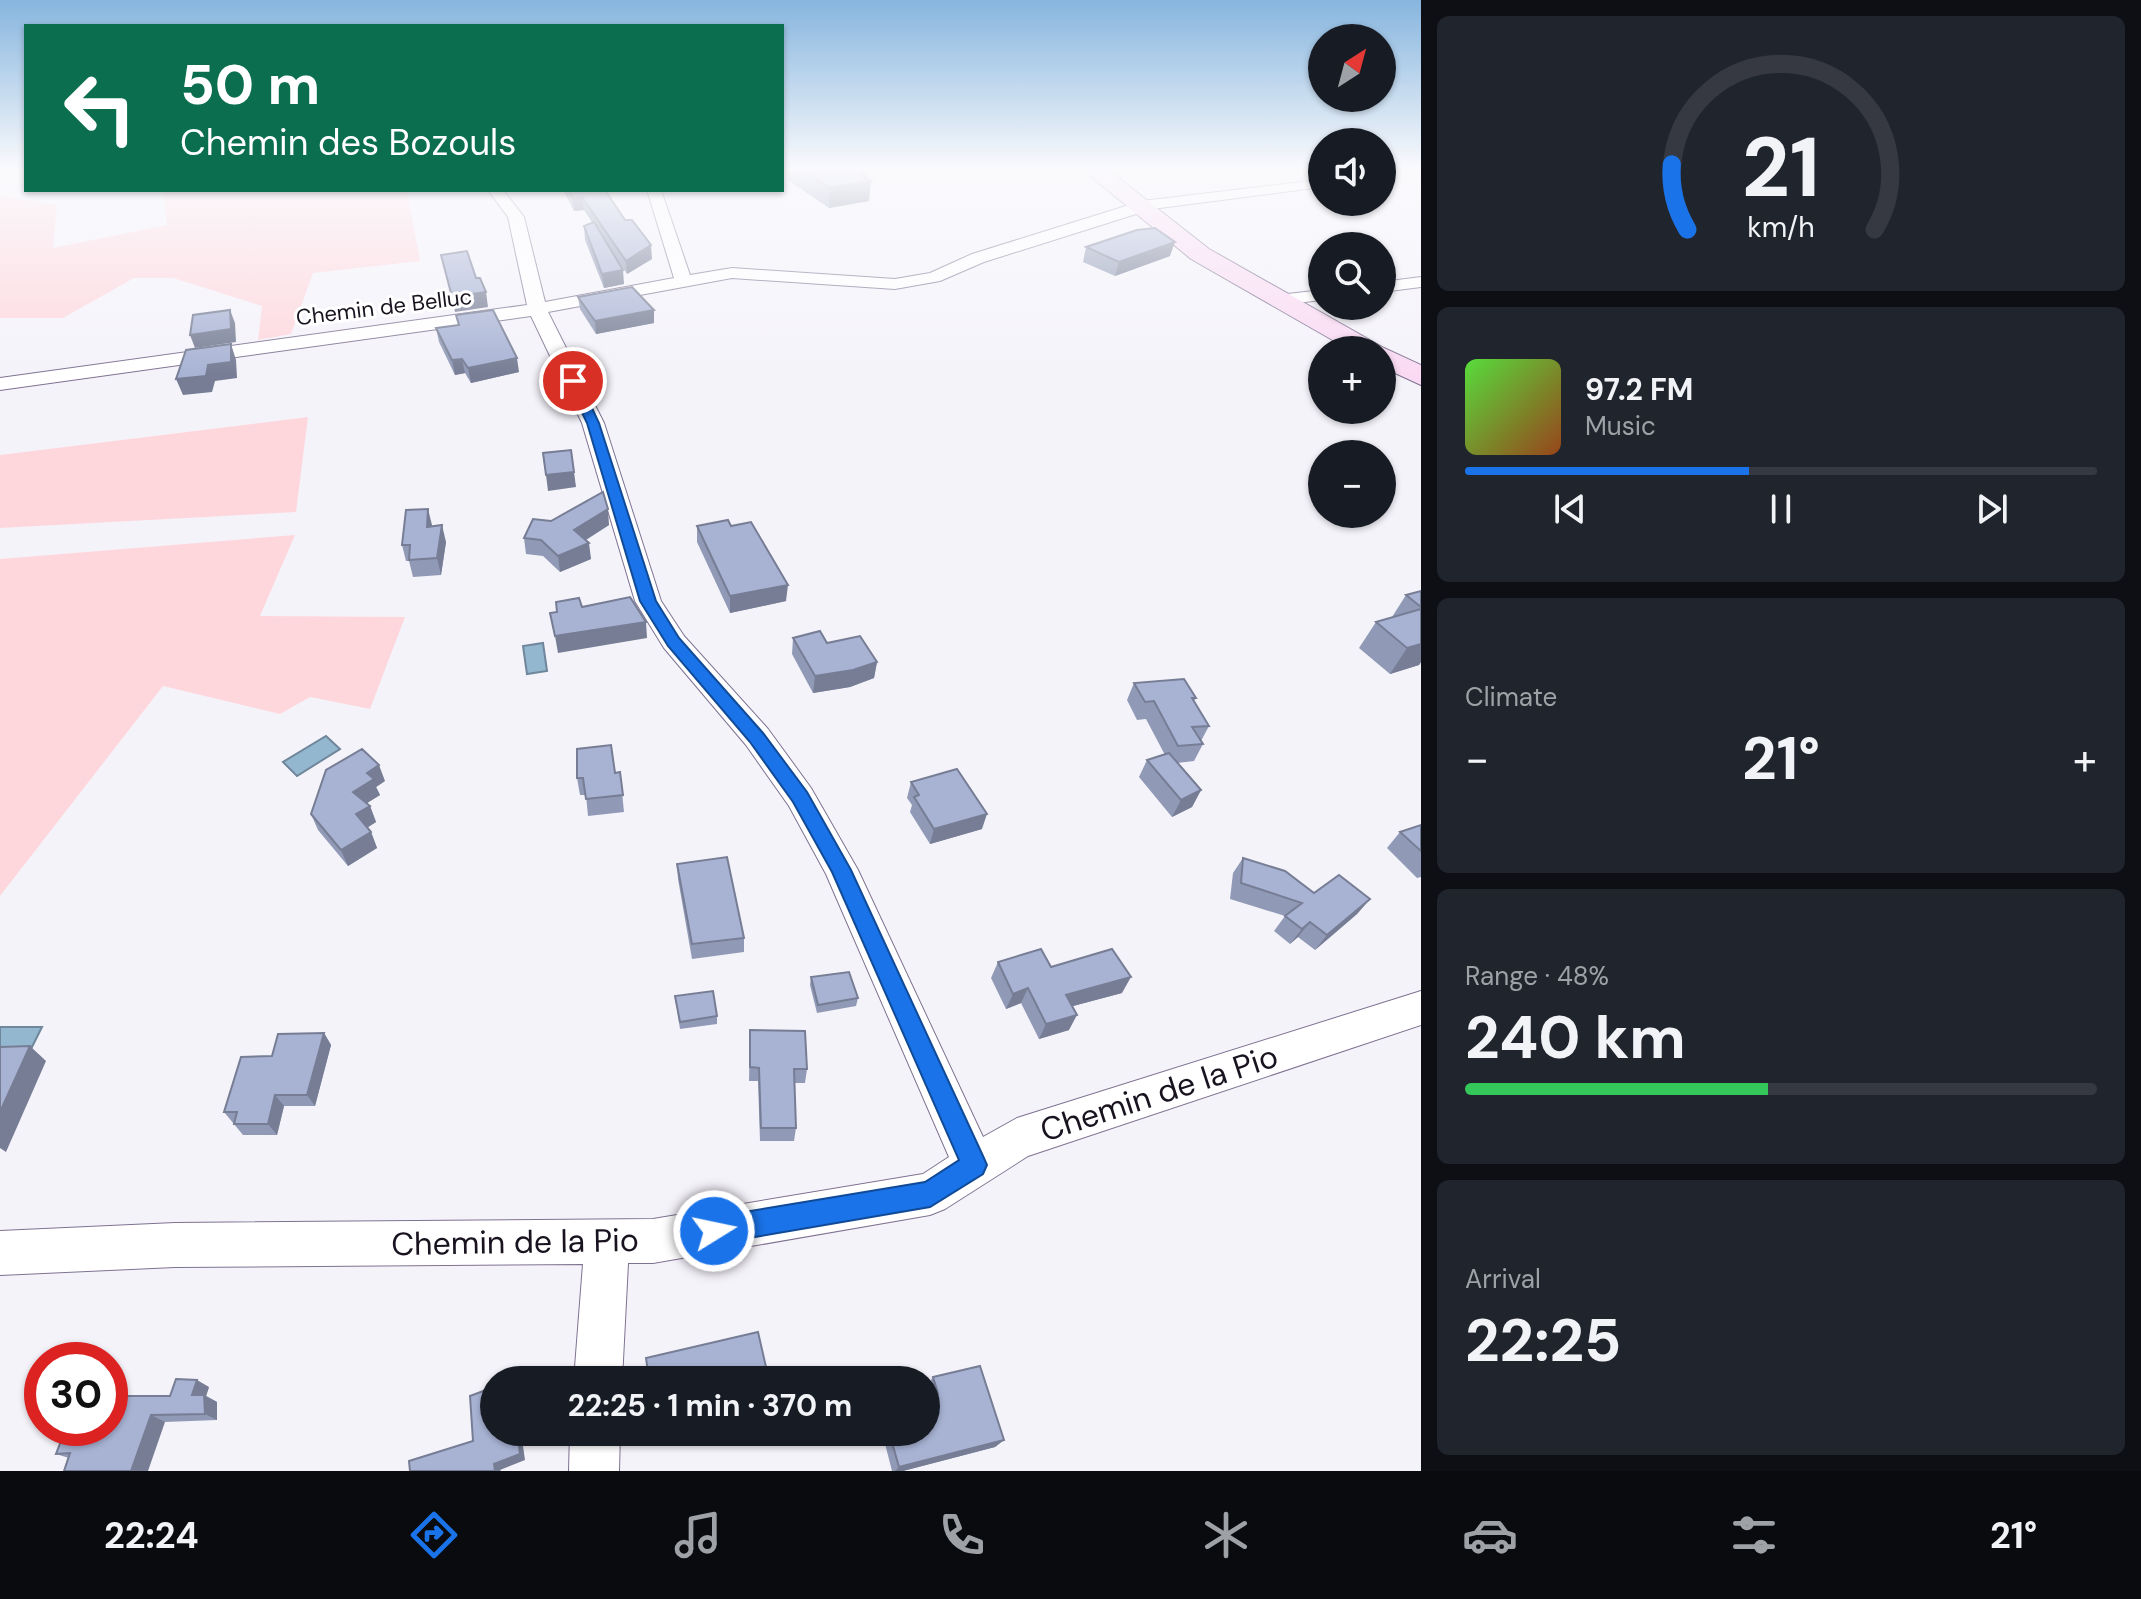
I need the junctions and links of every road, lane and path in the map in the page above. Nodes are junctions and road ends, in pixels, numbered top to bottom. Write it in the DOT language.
graph roads {
  1 [pos="523,238"];
  2 [pos="670,238"];
  3 [pos="1044,238"];
  4 [pos="1180,238"];
  5 [pos="684,282"];
  6 [pos="1421,282"];
  7 [pos="1396,285"];
  8 [pos="1308,297"];
  9 [pos="1279,300"];
  10 [pos="537,308"];
  11 [pos="1345,336"];
  12 [pos="1396,363"];
  13 [pos="1421,376"];
  14 [pos="0,384"];
  15 [pos="1421,1008"];
  16 [pos="974,1165"];
  17 [pos="607,1242"];
  18 [pos="0,1253"];
  19 [pos="599,1366"];
  20 [pos="595,1446"];
  21 [pos="594,1471"];
  1 -- 10 [label="street"];
  2 -- 5 [label="street"];
  3 -- 5 [label="street, Chemin de Belluc"];
  4 -- 9 [label="main road"];
  5 -- 10 [label="street, Chemin de Belluc"];
  6 -- 7 [label="street"];
  8 -- 9 [label="street"];
  9 -- 11 [label="main road"];
  10 -- 14 [label="street, Chemin de Belluc"];
  10 -- 16 [label="street"];
  12 -- 13 [label="main road"];
  15 -- 16 [label="street, Chemin de la Pio"];
  16 -- 17 [label="street, Chemin de la Pio"];
  17 -- 18 [label="street, Chemin de la Pio"];
  17 -- 19 [label="street"];
  20 -- 21 [label="street"];
}
